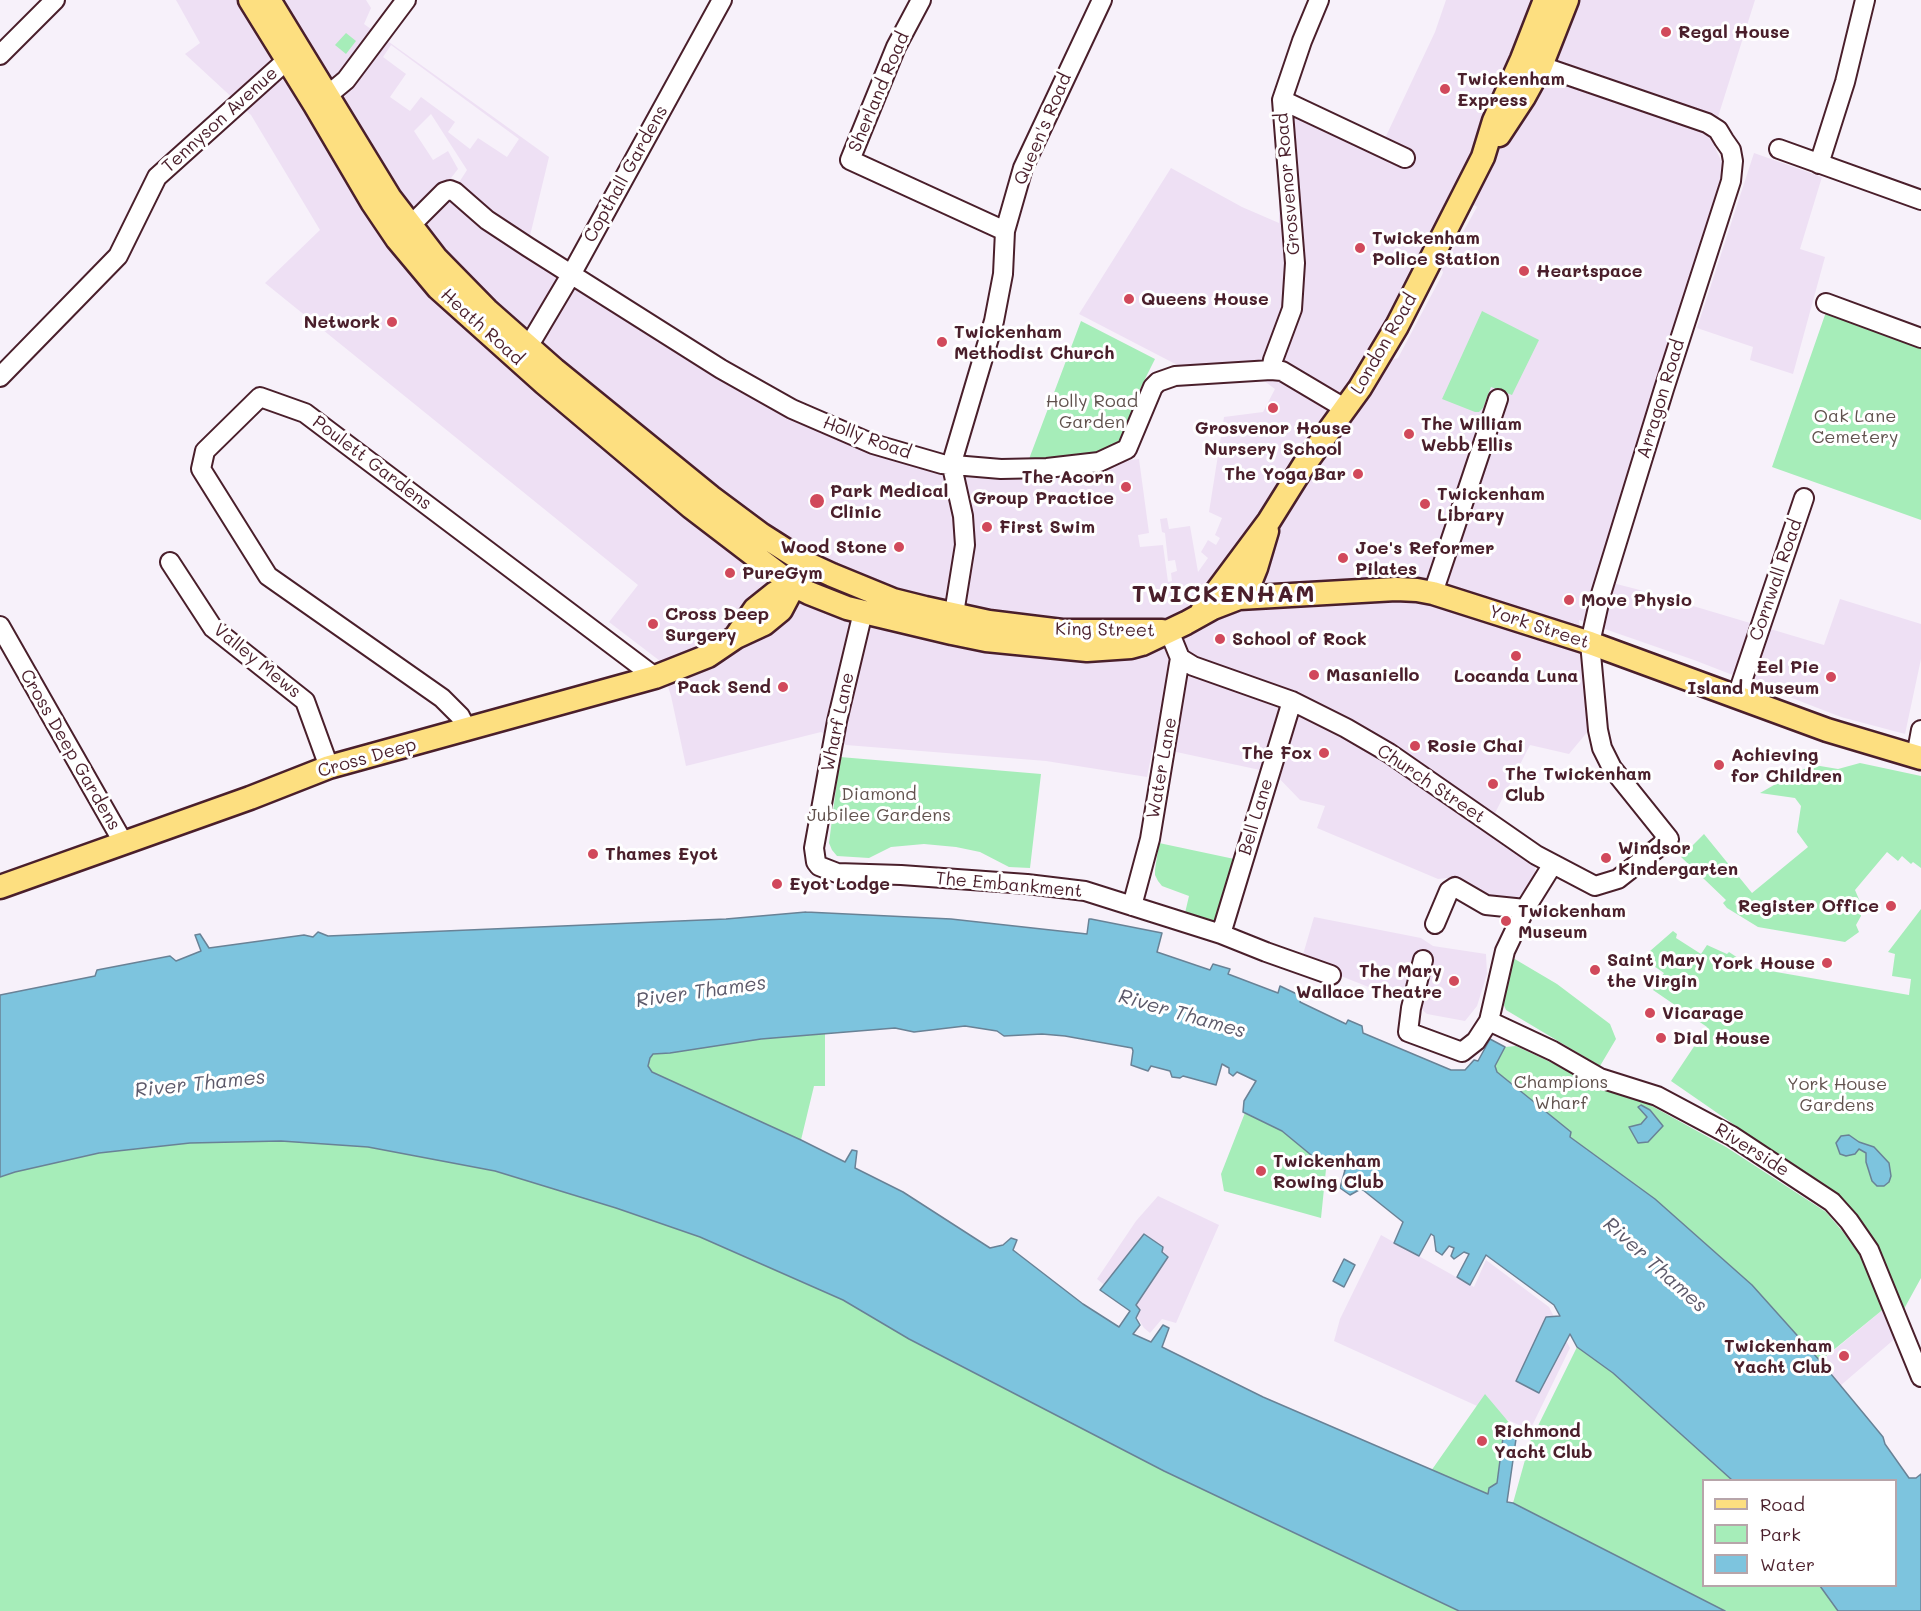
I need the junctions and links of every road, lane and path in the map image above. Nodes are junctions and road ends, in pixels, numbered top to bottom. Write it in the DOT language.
graph roads {
  1 [pos="55,0"];
  2 [pos="250,0"];
  3 [pos="269,0"];
  4 [pos="406,0"];
  5 [pos="722,0"];
  6 [pos="921,0"];
  7 [pos="1102,0"];
  8 [pos="1319,0"];
  9 [pos="1545,0"];
  10 [pos="1567,0"];
  11 [pos="1864,0"];
  12 [pos="0,55"];
  13 [pos="294,55"];
  14 [pos="1532,63"];
  15 [pos="328,95"];
  16 [pos="1282,100"];
  17 [pos="1779,149"];
  18 [pos="1405,158"];
  19 [pos="1819,164"];
  20 [pos="1921,200"];
  21 [pos="1005,231"];
  22 [pos="404,232"];
  23 [pos="572,273"];
  24 [pos="1826,303"];
  25 [pos="1921,338"];
  26 [pos="522,352"];
  27 [pos="1271,370"];
  28 [pos="0,377"];
  29 [pos="1498,399"];
  30 [pos="1346,409"];
  31 [pos="953,465"];
  32 [pos="1804,498"];
  33 [pos="1269,521"];
  34 [pos="170,562"];
  35 [pos="806,563"];
  36 [pos="793,585"];
  37 [pos="1433,593"];
  38 [pos="1239,598"];
  39 [pos="863,612"];
  40 [pos="1200,615"];
  41 [pos="952,624"];
  42 [pos="0,626"];
  43 [pos="1169,631"];
  44 [pos="1590,643"];
  45 [pos="1180,657"];
  46 [pos="655,677"];
  47 [pos="1737,696"];
  48 [pos="1292,701"];
  49 [pos="466,730"];
  50 [pos="1921,730"];
  51 [pos="1918,757"];
  52 [pos="329,767"];
  53 [pos="1669,839"];
  54 [pos="123,842"];
  55 [pos="1553,864"];
  56 [pos="819,866"];
  57 [pos="0,887"];
  58 [pos="1132,906"];
  59 [pos="1525,909"];
  60 [pos="1435,924"];
  61 [pos="1221,934"];
  62 [pos="1423,960"];
  63 [pos="1330,975"];
  64 [pos="1489,1021"];
  65 [pos="1919,1366"];
  1 -- 12 [label="street"];
  2 -- 13 [label="main road, Heath Road"];
  3 -- 13 [label="main road, Heath Road"];
  4 -- 15 [label="street"];
  5 -- 23 [label="street, Copthall Gardens"];
  6 -- 21 [label="street, Sherland Road"];
  7 -- 21 [label="street, Queen's Road"];
  8 -- 16 [label="street, Grosvenor Road"];
  9 -- 14 [label="main road, London Road"];
  10 -- 14 [label="main road, London Road"];
  11 -- 19 [label="street"];
  13 -- 15 [label="main road, Heath Road"];
  13 -- 22 [label="main road, Heath Road"];
  13 -- 28 [label="street, Tennyson Avenue"];
  14 -- 30 [label="main road, London Road"];
  14 -- 44 [label="street, Arragon Road"];
  15 -- 22 [label="main road, Heath Road"];
  16 -- 18 [label="street"];
  16 -- 27 [label="street, Grosvenor Road"];
  17 -- 19 [label="street"];
  19 -- 20 [label="street"];
  21 -- 31 [label="street, Queen's Road"];
  22 -- 23 [label="street, Holly Road"];
  22 -- 26 [label="main road, Heath Road"];
  23 -- 26 [label="street, Copthall Gardens"];
  23 -- 31 [label="street, Holly Road"];
  24 -- 25 [label="street"];
  26 -- 35 [label="main road, Heath Road"];
  26 -- 36 [label="main road, Heath Road"];
  27 -- 30 [label="street, Holly Road"];
  27 -- 31 [label="street, Holly Road"];
  29 -- 37 [label="street"];
  30 -- 33 [label="main road, London Road"];
  31 -- 41 [label="street, Queen's Road"];
  32 -- 47 [label="street, Cornwall Road"];
  33 -- 38 [label="main road, London Road"];
  33 -- 40 [label="main road, London Road"];
  34 -- 52 [label="street, Valley Mews"];
  35 -- 36 [label="main road"];
  35 -- 41 [label="main road, King Street"];
  36 -- 39 [label="main road, King Street"];
  36 -- 46 [label="main road, Cross Deep"];
  37 -- 38 [label="main road, York Street"];
  37 -- 44 [label="main road, York Street"];
  38 -- 40 [label="main road, London Road"];
  39 -- 41 [label="main road, King Street"];
  39 -- 56 [label="street, Wharf Lane"];
  40 -- 43 [label="main road, London Road"];
  41 -- 43 [label="main road, King Street"];
  42 -- 54 [label="street, Cross Deep Gardens"];
  43 -- 45 [label="street"];
  44 -- 47 [label="main road, York Street"];
  44 -- 53 [label="street, Arragon Road"];
  45 -- 48 [label="street, Church Street"];
  45 -- 58 [label="street, Water Lane"];
  46 -- 49 [label="main road, Cross Deep"];
  46 -- 49 [label="street, Poulett Gardens"];
  47 -- 51 [label="main road, York Street"];
  48 -- 55 [label="street, Church Street"];
  48 -- 61 [label="street, Bell Lane"];
  49 -- 52 [label="main road, Cross Deep"];
  50 -- 51 [label="street"];
  52 -- 54 [label="main road, Cross Deep"];
  53 -- 55 [label="street, Church Street"];
  54 -- 57 [label="main road, Cross Deep"];
  55 -- 59 [label="street"];
  56 -- 58 [label="street, The Embankment"];
  58 -- 61 [label="street, The Embankment"];
  59 -- 60 [label="street"];
  59 -- 64 [label="street"];
  61 -- 63 [label="street, The Embankment"];
  62 -- 64 [label="street"];
  64 -- 65 [label="street, Riverside"];
}
